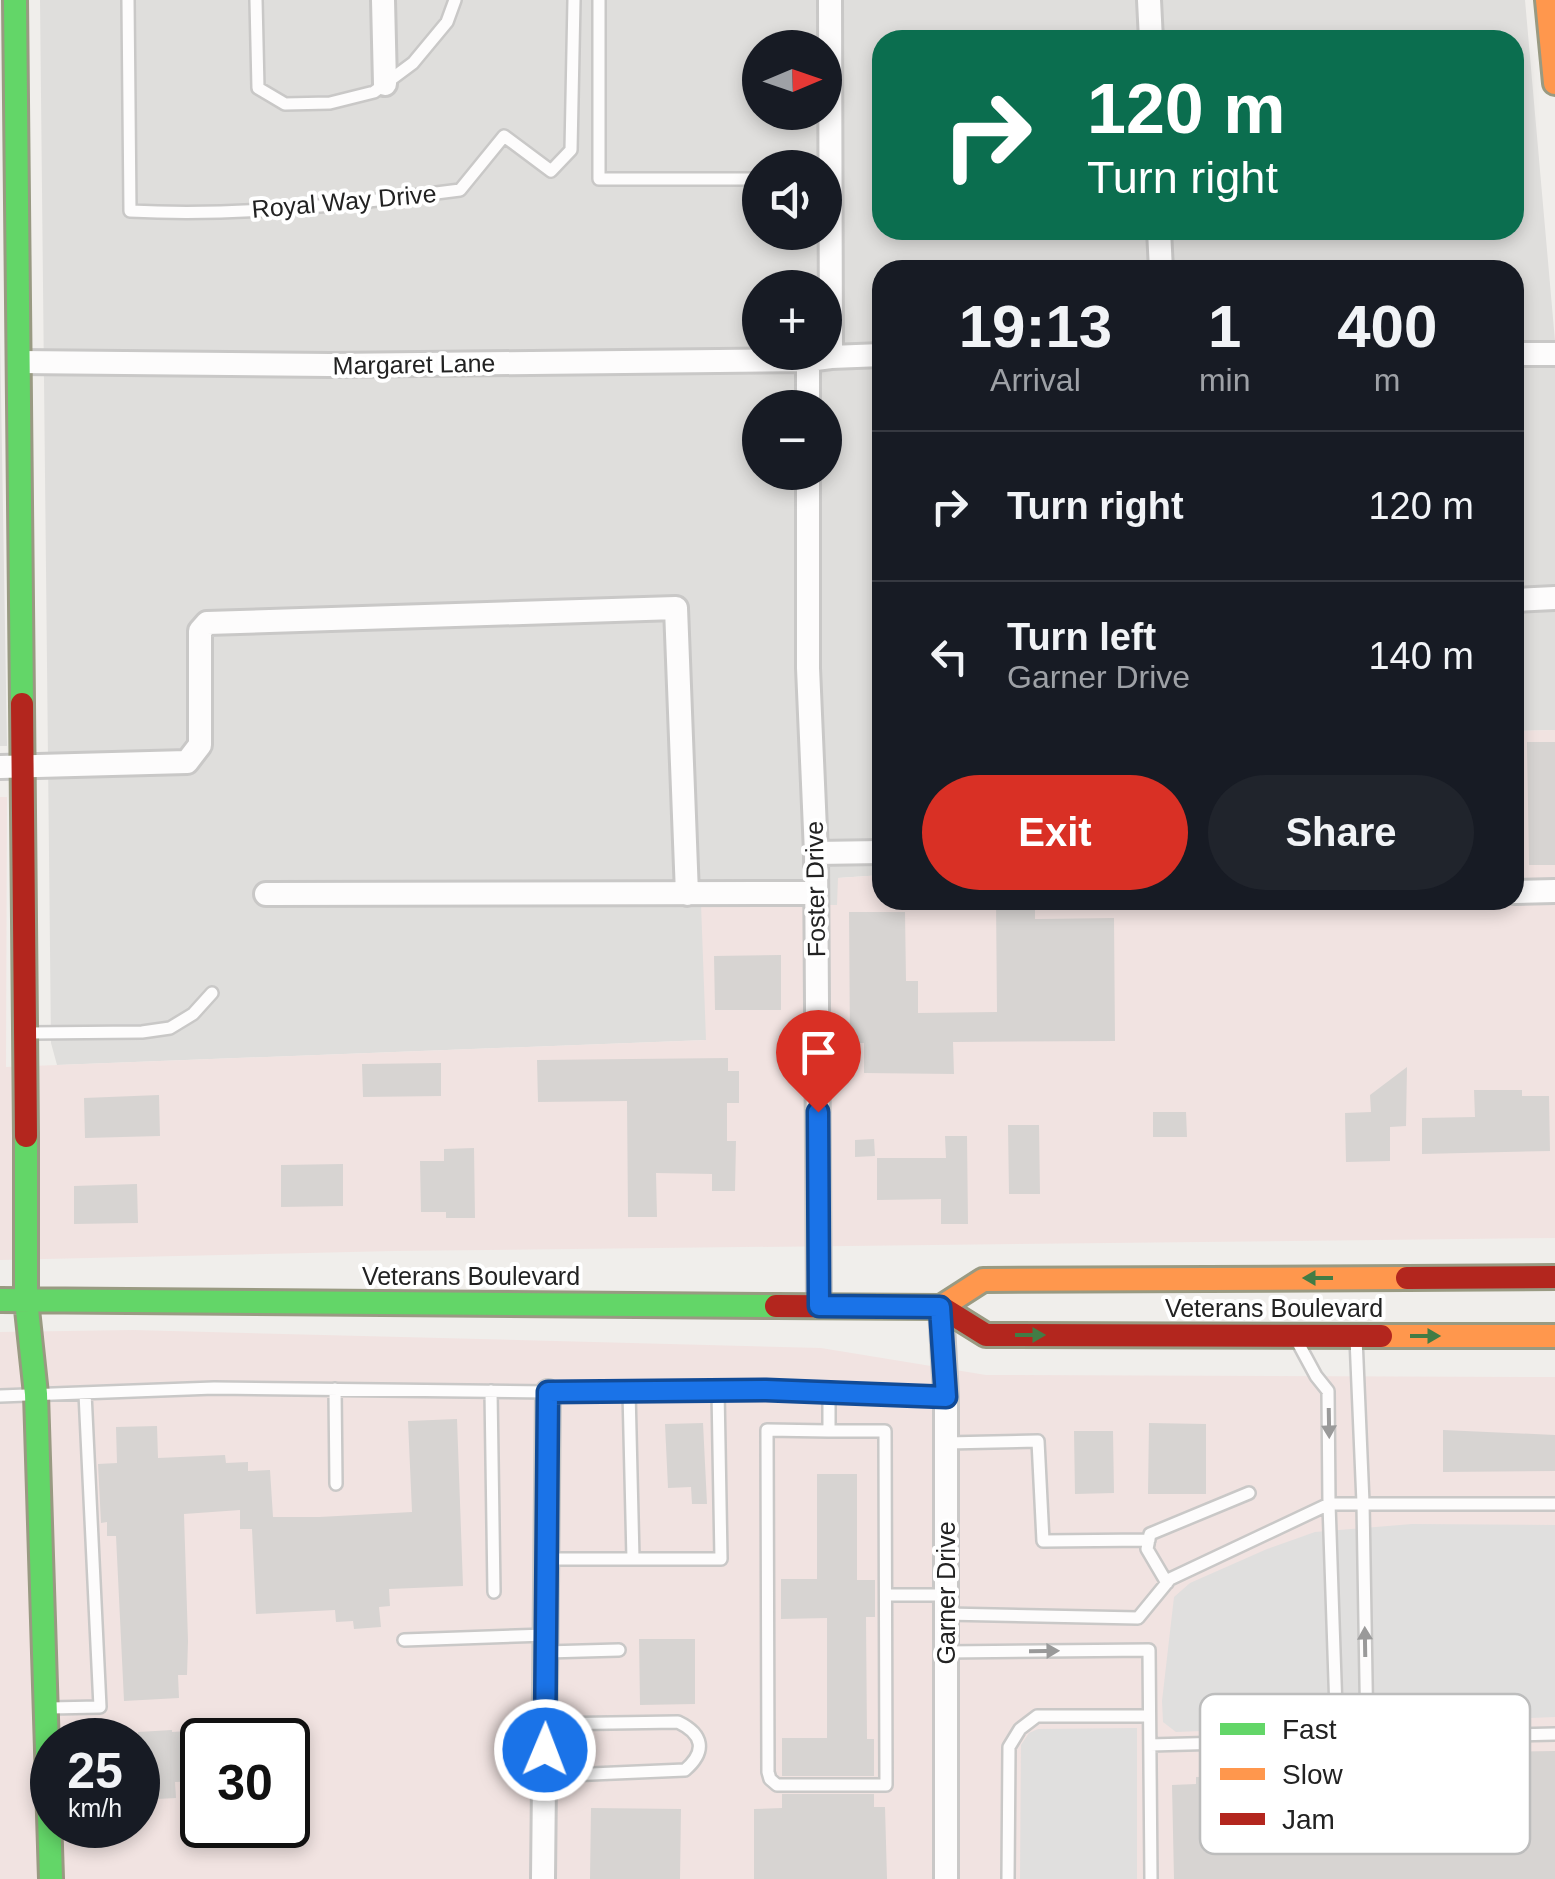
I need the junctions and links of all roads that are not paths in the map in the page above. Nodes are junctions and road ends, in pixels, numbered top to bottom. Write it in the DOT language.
graph roads {
  1 [pos="15,0"];
  2 [pos="128,0"];
  3 [pos="256,0"];
  4 [pos="384,0"];
  5 [pos="456,0"];
  6 [pos="574,0"];
  7 [pos="599,0"];
  8 [pos="830,0"];
  9 [pos="1150,0"];
  10 [pos="1547,0"];
  11 [pos="1151,30"];
  12 [pos="385,84"];
  13 [pos="1555,84"];
  14 [pos="828,150"];
  15 [pos="742,180"];
  16 [pos="1524,354"];
  17 [pos="1555,354"];
  18 [pos="872,355"];
  19 [pos="842,357"];
  20 [pos="742,359"];
  21 [pos="20,362"];
  22 [pos="808,490"];
  23 [pos="1555,598"];
  24 [pos="1524,600"];
  25 [pos="11,620"];
  26 [pos="12,767"];
  27 [pos="872,852"];
  28 [pos="816,854"];
  29 [pos="1555,891"];
  30 [pos="1524,892"];
  31 [pos="266,894"];
  32 [pos="687,894"];
  33 [pos="816,894"];
  34 [pos="212,993"];
  35 [pos="26,1033"];
  36 [pos="1555,1276"];
  37 [pos="0,1300"];
  38 [pos="26,1300"];
  39 [pos="1131,1300"];
  40 [pos="819,1306"];
  41 [pos="940,1307"];
  42 [pos="1110,1336"];
  43 [pos="1294,1336"];
  44 [pos="1356,1336"];
  45 [pos="1555,1336"];
  46 [pos="335,1389"];
  47 [pos="718,1390"];
  48 [pos="492,1391"];
  49 [pos="628,1391"];
  50 [pos="548,1392"];
  51 [pos="829,1392"];
  52 [pos="85,1393"];
  53 [pos="36,1394"];
  54 [pos="0,1396"];
  55 [pos="946,1397"];
  56 [pos="829,1430"];
  57 [pos="946,1443"];
  58 [pos="336,1484"];
  59 [pos="1249,1494"];
  60 [pos="1363,1503"];
  61 [pos="1329,1504"];
  62 [pos="1555,1504"];
  63 [pos="1148,1540"];
  64 [pos="546,1559"];
  65 [pos="633,1559"];
  66 [pos="1166,1582"];
  67 [pos="494,1592"];
  68 [pos="886,1594"];
  69 [pos="946,1604"];
  70 [pos="404,1640"];
  71 [pos="546,1644"];
  72 [pos="619,1650"];
  73 [pos="946,1652"];
  74 [pos="1335,1694"];
  75 [pos="1366,1694"];
  76 [pos="46,1708"];
  77 [pos="1149,1716"];
  78 [pos="545,1724"];
  79 [pos="1555,1734"];
  80 [pos="1530,1735"];
  81 [pos="1200,1744"];
  82 [pos="1150,1745"];
  83 [pos="544,1776"];
  84 [pos="51,1879"];
  85 [pos="543,1879"];
  86 [pos="946,1879"];
  87 [pos="1008,1879"];
  88 [pos="1151,1879"];
  1 -- 21 [label="main road"];
  2 -- 6 [label="lane, Royal Way Drive"];
  3 -- 12 [label="lane"];
  4 -- 12 [label="street"];
  5 -- 12 [label="lane"];
  7 -- 15 [label="lane"];
  8 -- 14 [label="street"];
  9 -- 11 [label="street"];
  10 -- 13 [label="main road"];
  16 -- 17 [label="street"];
  18 -- 19 [label="street, Margaret Lane"];
  20 -- 21 [label="street, Margaret Lane"];
  21 -- 25 [label="main road"];
  22 -- 28 [label="street, Foster Drive"];
  23 -- 24 [label="street"];
  25 -- 26 [label="main road"];
  26 -- 32 [label="street"];
  26 -- 35 [label="main road"];
  27 -- 28 [label="street"];
  28 -- 33 [label="street, Foster Drive"];
  29 -- 30 [label="street"];
  31 -- 32 [label="street"];
  32 -- 33 [label="street"];
  33 -- 40 [label="street, Foster Drive"];
  34 -- 35 [label="lane"];
  35 -- 38 [label="main road"];
  36 -- 39 [label="main road, Veterans Boulevard, one-way"];
  37 -- 38 [label="main road, Veterans Boulevard"];
  38 -- 40 [label="main road, Veterans Boulevard"];
  38 -- 53 [label="main road"];
  39 -- 41 [label="main road, Veterans Boulevard"];
  39 -- 42 [label="main road"];
  40 -- 41 [label="main road, Veterans Boulevard"];
  41 -- 42 [label="main road, Veterans Boulevard, one-way"];
  41 -- 55 [label="street, Garner Drive"];
  42 -- 43 [label="main road, Veterans Boulevard"];
  43 -- 44 [label="main road, Veterans Boulevard"];
  43 -- 61 [label="lane, one-way"];
  44 -- 45 [label="main road, Veterans Boulevard, one-way"];
  44 -- 60 [label="lane"];
  46 -- 48 [label="lane"];
  46 -- 52 [label="lane"];
  46 -- 58 [label="lane"];
  47 -- 49 [label="lane"];
  47 -- 51 [label="lane"];
  47 -- 65 [label="lane"];
  48 -- 50 [label="lane"];
  48 -- 67 [label="lane"];
  49 -- 50 [label="lane"];
  49 -- 65 [label="lane"];
  50 -- 64 [label="street"];
  51 -- 55 [label="lane"];
  51 -- 56 [label="lane"];
  52 -- 53 [label="lane"];
  52 -- 76 [label="lane"];
  53 -- 54 [label="lane"];
  53 -- 76 [label="main road"];
  55 -- 57 [label="street, Garner Drive"];
  56 -- 68 [label="lane"];
  56 -- 68 [label="lane"];
  57 -- 63 [label="lane"];
  57 -- 69 [label="street, Garner Drive"];
  59 -- 63 [label="lane"];
  60 -- 61 [label="lane"];
  60 -- 62 [label="lane"];
  75 -- 60 [label="lane, one-way"];
  61 -- 66 [label="lane"];
  61 -- 74 [label="lane"];
  63 -- 66 [label="lane"];
  64 -- 65 [label="lane"];
  64 -- 71 [label="street"];
  66 -- 69 [label="lane"];
  68 -- 69 [label="lane"];
  69 -- 73 [label="street, Garner Drive"];
  70 -- 71 [label="lane"];
  71 -- 72 [label="lane"];
  71 -- 78 [label="street"];
  73 -- 77 [label="lane, one-way"];
  73 -- 86 [label="street, Garner Drive"];
  76 -- 84 [label="main road"];
  77 -- 82 [label="lane"];
  77 -- 87 [label="lane"];
  78 -- 83 [label="street"];
  78 -- 83 [label="lane"];
  79 -- 80 [label="lane"];
  81 -- 82 [label="lane"];
  82 -- 88 [label="lane"];
  83 -- 85 [label="street"];
}
